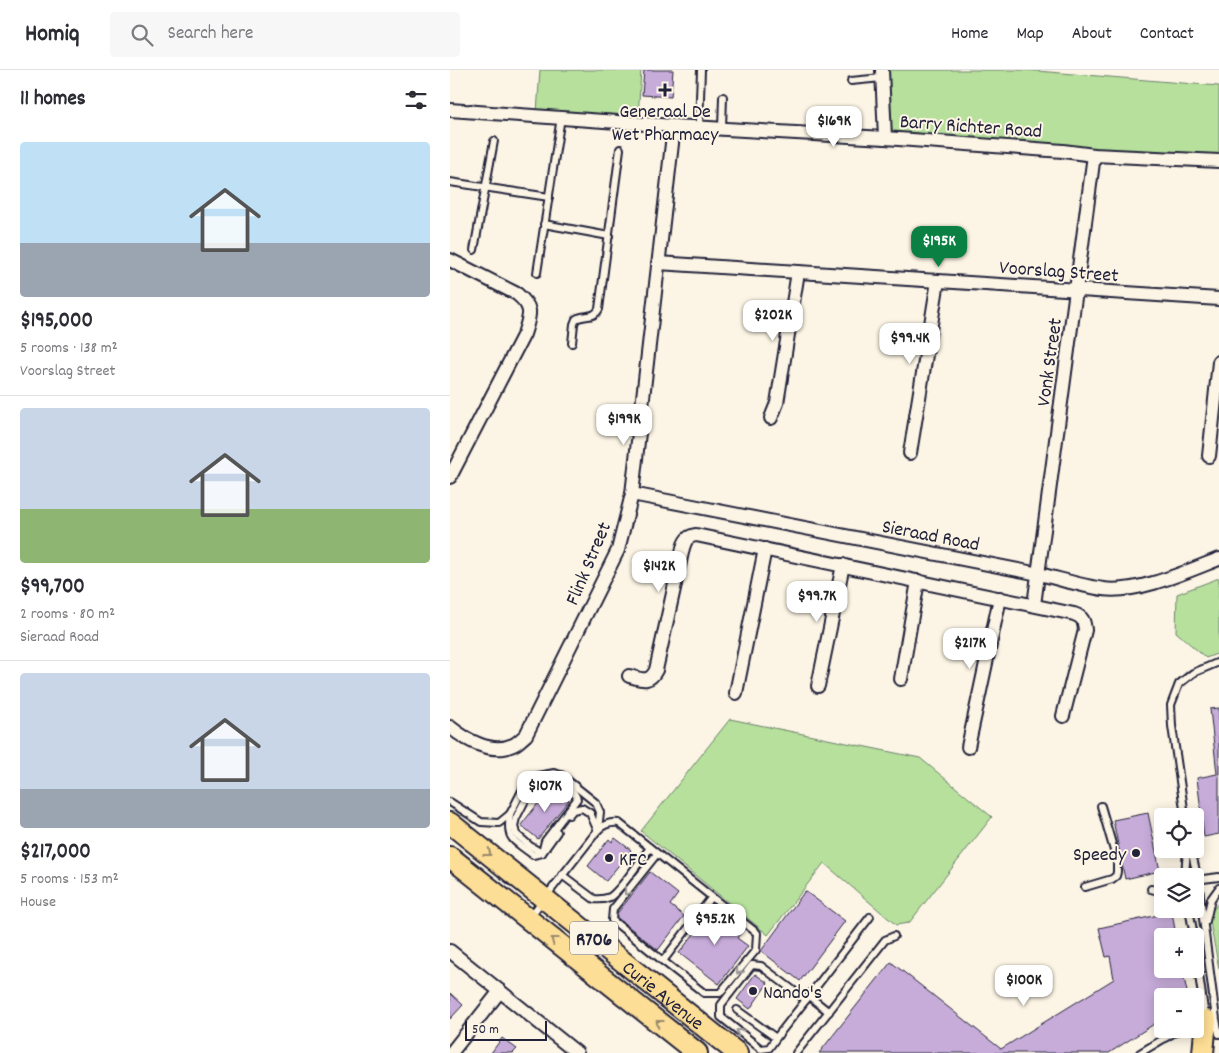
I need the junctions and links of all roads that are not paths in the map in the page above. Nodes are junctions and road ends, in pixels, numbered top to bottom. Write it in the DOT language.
graph roads {
  1 [pos="701,70"];
  2 [pos="882,74"];
  3 [pos="851,81"];
  4 [pos="723,97"];
  5 [pos="450,110"];
  6 [pos="561,117"];
  7 [pos="674,126"];
  8 [pos="699,127"];
  9 [pos="722,128"];
  10 [pos="885,138"];
  11 [pos="494,141"];
  12 [pos="620,149"];
  13 [pos="1094,155"];
  14 [pos="1219,161"];
  15 [pos="450,182"];
  16 [pos="486,188"];
  17 [pos="548,197"];
  18 [pos="544,224"];
  19 [pos="609,236"];
  20 [pos="474,250"];
  21 [pos="450,260"];
  22 [pos="658,263"];
  23 [pos="798,272"];
  24 [pos="537,273"];
  25 [pos="938,281"];
  26 [pos="1076,290"];
  27 [pos="1219,300"];
  28 [pos="572,343"];
  29 [pos="1219,362"];
  30 [pos="771,418"];
  31 [pos="910,453"];
  32 [pos="1209,456"];
  33 [pos="450,478"];
  34 [pos="632,494"];
  35 [pos="765,549"];
  36 [pos="1219,559"];
  37 [pos="843,565"];
  38 [pos="1039,574"];
  39 [pos="918,581"];
  40 [pos="1000,598"];
  41 [pos="1034,605"];
  42 [pos="1219,662"];
  43 [pos="629,676"];
  44 [pos="900,679"];
  45 [pos="818,686"];
  46 [pos="736,693"];
  47 [pos="1063,716"];
  48 [pos="450,728"];
  49 [pos="968,747"];
  50 [pos="580,790"];
  51 [pos="450,802"];
  52 [pos="1101,806"];
  53 [pos="1184,808"];
  54 [pos="573,810"];
  55 [pos="510,814"];
  56 [pos="450,823"];
  57 [pos="598,830"];
  58 [pos="650,848"];
  59 [pos="542,853"];
  60 [pos="657,854"];
  61 [pos="450,857"];
  62 [pos="562,875"];
  63 [pos="1219,877"];
  64 [pos="1204,879"];
  65 [pos="1085,887"];
  66 [pos="1219,888"];
  67 [pos="544,898"];
  68 [pos="711,898"];
  69 [pos="870,917"];
  70 [pos="1203,918"];
  71 [pos="528,919"];
  72 [pos="1204,926"];
  73 [pos="894,936"];
  74 [pos="450,951"];
  75 [pos="663,961"];
  76 [pos="1203,978"];
  77 [pos="500,991"];
  78 [pos="807,998"];
  79 [pos="737,1010"];
  80 [pos="829,1012"];
  81 [pos="1215,1024"];
  82 [pos="776,1038"];
  83 [pos="1165,1038"];
  84 [pos="1206,1049"];
  85 [pos="451,1053"];
  86 [pos="577,1053"];
  87 [pos="697,1053"];
  88 [pos="737,1053"];
  89 [pos="796,1053"];
  90 [pos="1140,1053"];
  1 -- 8 [label="lane"];
  2 -- 3 [label="lane"];
  2 -- 10 [label="street"];
  4 -- 9 [label="lane"];
  5 -- 6 [label="street, Barry Richter Road"];
  6 -- 7 [label="street, Barry Richter Road"];
  6 -- 17 [label="lane"];
  7 -- 8 [label="street, Barry Richter Road"];
  7 -- 22 [label="street, Flink Street"];
  8 -- 9 [label="street, Barry Richter Road"];
  9 -- 10 [label="street, Barry Richter Road"];
  10 -- 13 [label="street, Barry Richter Road"];
  11 -- 16 [label="lane"];
  12 -- 19 [label="lane"];
  13 -- 14 [label="street, Barry Richter Road"];
  13 -- 26 [label="street, Vonk Street"];
  15 -- 16 [label="lane"];
  16 -- 17 [label="lane"];
  16 -- 20 [label="lane"];
  17 -- 18 [label="lane"];
  18 -- 19 [label="lane"];
  18 -- 24 [label="lane"];
  19 -- 28 [label="lane"];
  21 -- 33 [label="street"];
  22 -- 23 [label="street, Voorslag Street"];
  22 -- 34 [label="street, Flink Street"];
  23 -- 25 [label="street, Voorslag Street"];
  23 -- 30 [label="street"];
  25 -- 26 [label="street, Voorslag Street"];
  25 -- 31 [label="street"];
  26 -- 27 [label="street, Voorslag Street"];
  26 -- 38 [label="street, Vonk Street"];
  29 -- 32 [label="street"];
  34 -- 38 [label="street, Sieraad Road"];
  34 -- 48 [label="street, Flink Street"];
  35 -- 37 [label="street"];
  35 -- 43 [label="street"];
  35 -- 46 [label="street"];
  36 -- 38 [label="street, Sieraad Road"];
  37 -- 39 [label="street"];
  37 -- 45 [label="street"];
  38 -- 41 [label="street, Vonk Street"];
  39 -- 40 [label="street"];
  39 -- 44 [label="street"];
  40 -- 41 [label="street"];
  40 -- 49 [label="street"];
  41 -- 47 [label="street"];
  42 -- 53 [label="lane"];
  50 -- 54 [label="lane"];
  50 -- 55 [label="lane"];
  50 -- 57 [label="lane"];
  51 -- 55 [label="lane"];
  52 -- 65 [label="lane"];
  54 -- 57 [label="lane"];
  54 -- 59 [label="lane"];
  55 -- 59 [label="lane"];
  56 -- 67 [label="main road, Curie Avenue / R706, one-way"];
  57 -- 58 [label="lane"];
  57 -- 62 [label="lane"];
  58 -- 60 [label="lane"];
  58 -- 62 [label="lane"];
  59 -- 59 [label="lane"];
  60 -- 68 [label="lane"];
  60 -- 75 [label="lane, one-way"];
  61 -- 71 [label="main road, Curie Avenue / R706"];
  62 -- 67 [label="lane"];
  63 -- 64 [label="lane"];
  66 -- 72 [label="lane"];
  67 -- 71 [label="lane"];
  67 -- 88 [label="main road, Curie Avenue / R706"];
  68 -- 75 [label="lane"];
  68 -- 75 [label="lane, one-way"];
  69 -- 78 [label="lane"];
  70 -- 72 [label="lane"];
  87 -- 71 [label="main road, Curie Avenue / R706, one-way"];
  72 -- 81 [label="lane"];
  73 -- 80 [label="lane"];
  74 -- 77 [label="street"];
  76 -- 81 [label="lane"];
  77 -- 85 [label="street"];
  77 -- 86 [label="street"];
  78 -- 80 [label="lane"];
  78 -- 82 [label="lane"];
  82 -- 78 [label="lane, one-way"];
  79 -- 82 [label="lane"];
  80 -- 89 [label="lane"];
  81 -- 84 [label="main road"];
  83 -- 90 [label="lane"];
}
